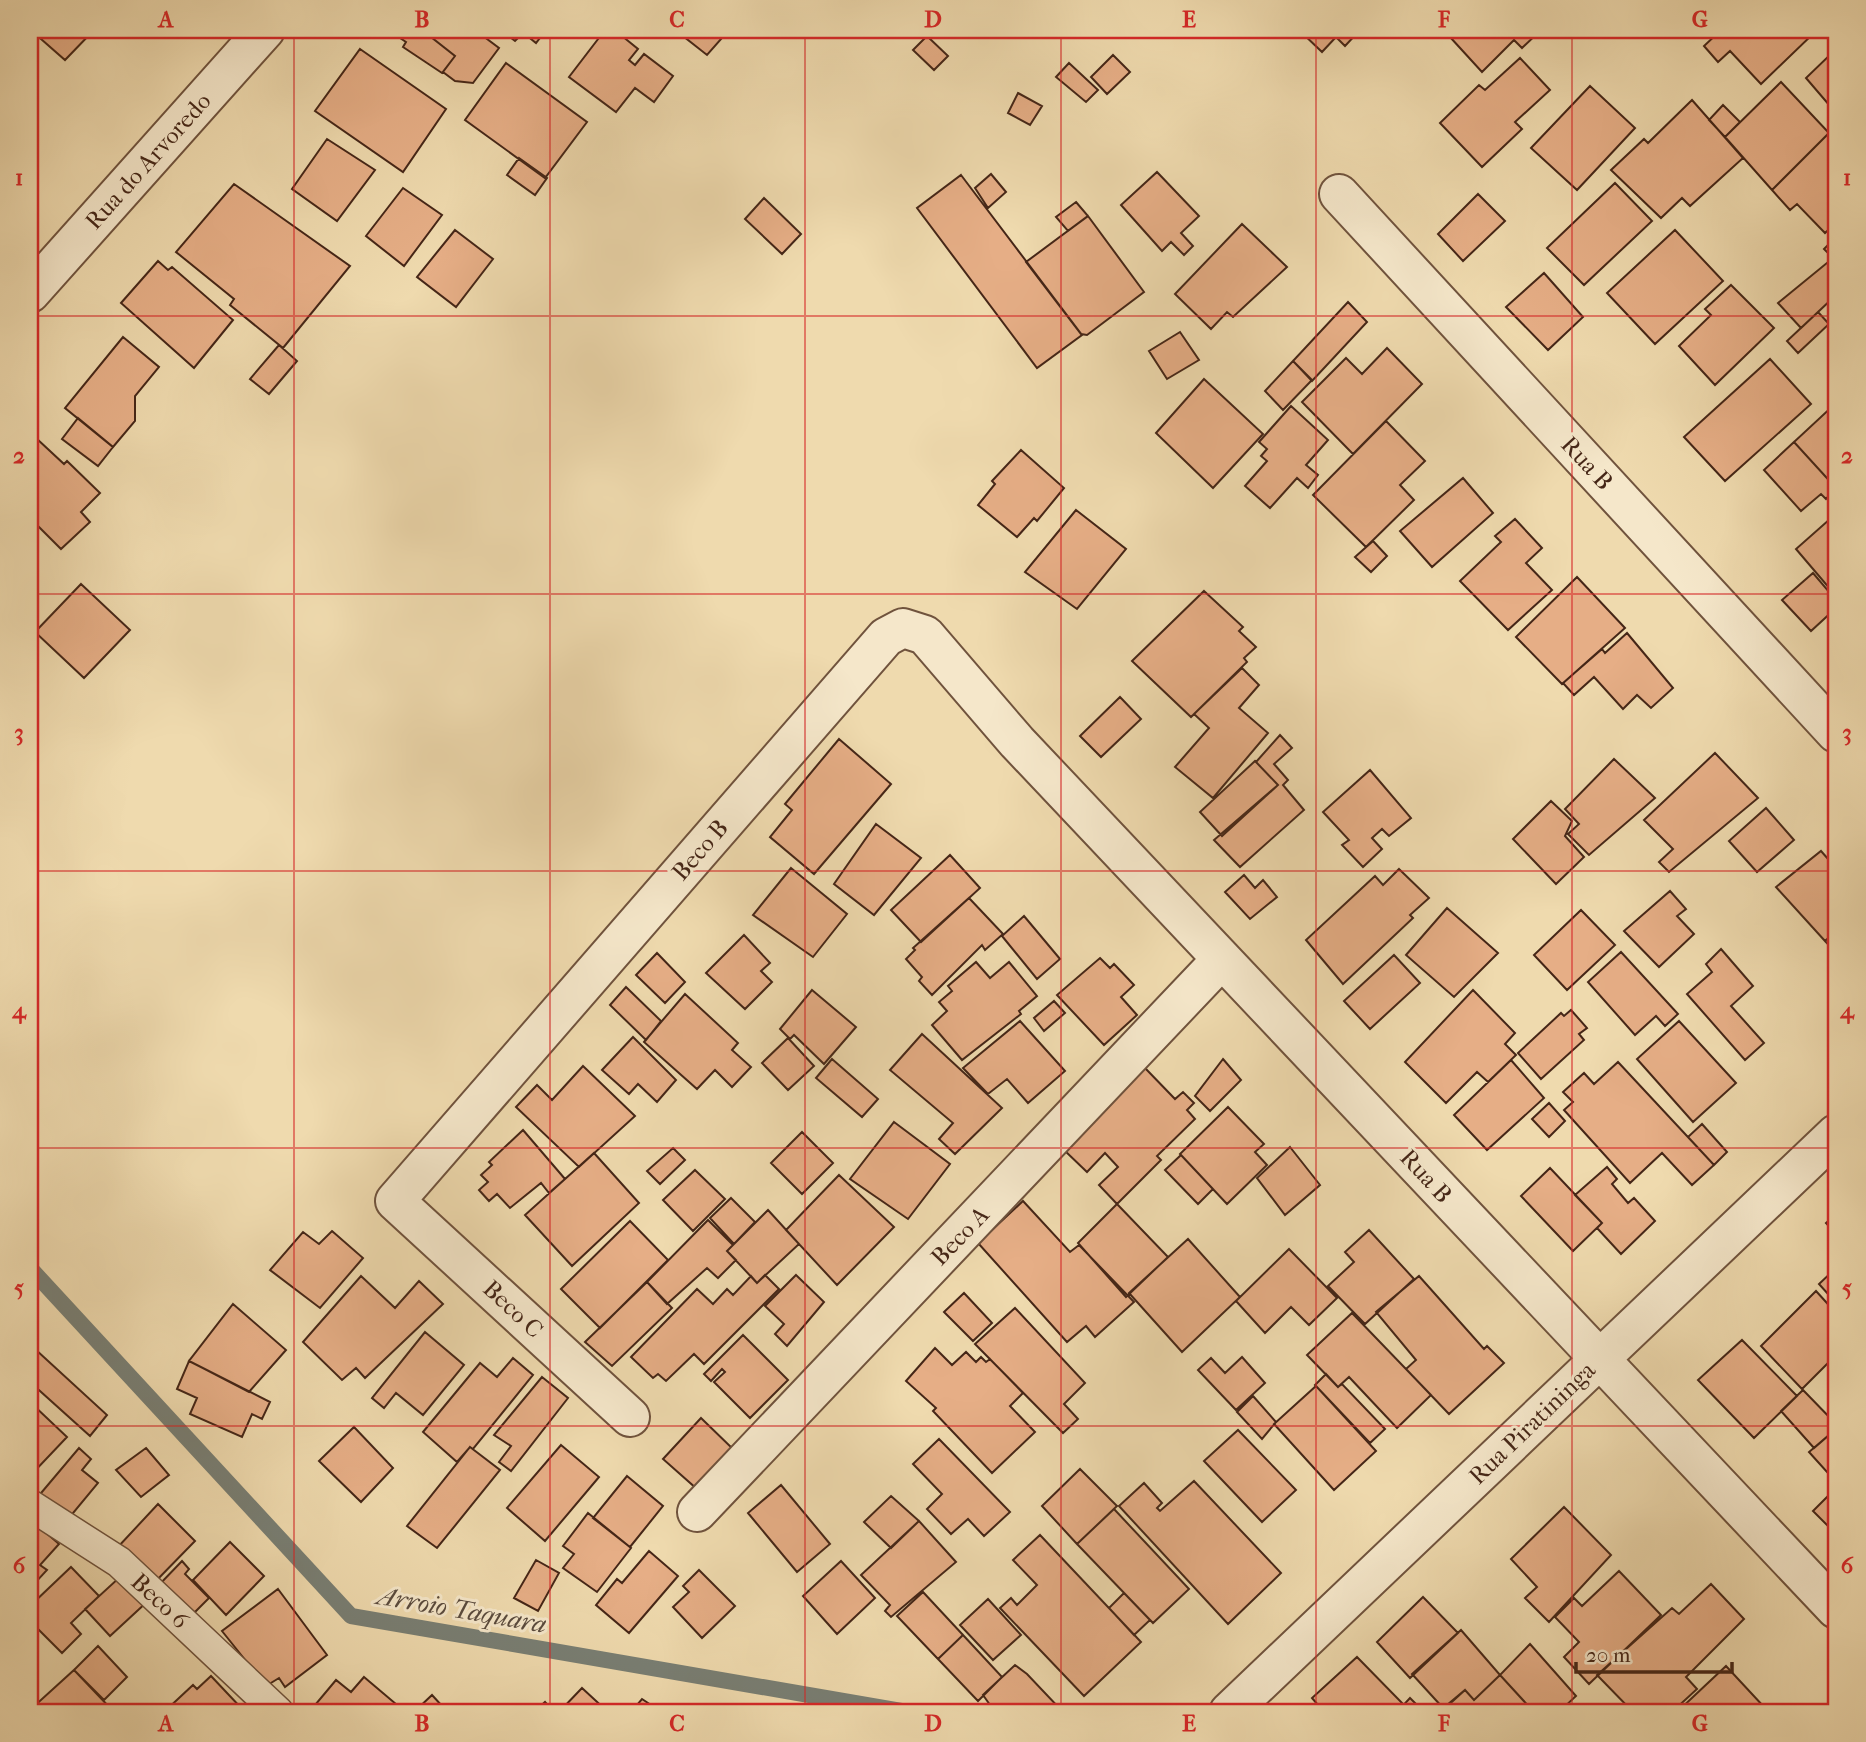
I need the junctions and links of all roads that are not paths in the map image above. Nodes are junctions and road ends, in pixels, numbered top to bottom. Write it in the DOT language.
graph roads {
  1 [pos="265,30"];
  2 [pos="1339,194"];
  3 [pos="30,293"];
  4 [pos="1836,733"];
  5 [pos="1017,742"];
  6 [pos="1222,960"];
  7 [pos="1836,1134"];
  8 [pos="395,1201"];
  9 [pos="1598,1360"];
  10 [pos="630,1417"];
  11 [pos="30,1505"];
  12 [pos="697,1512"];
  13 [pos="1836,1609"];
  14 [pos="278,1712"];
  15 [pos="1229,1712"];
  1 -- 3 [label="street, Rua do Arvoredo"];
  2 -- 4 [label="street, Rua B"];
  5 -- 6 [label="street, Rua B"];
  5 -- 8 [label="street, Beco B"];
  6 -- 9 [label="street, Rua B"];
  6 -- 12 [label="street, Beco A"];
  7 -- 9 [label="street, Rua Piratininga"];
  8 -- 10 [label="street, Beco C"];
  9 -- 13 [label="street, Rua B"];
  9 -- 15 [label="street, Rua Piratininga"];
  11 -- 14 [label="lane, Beco 6"];
}
